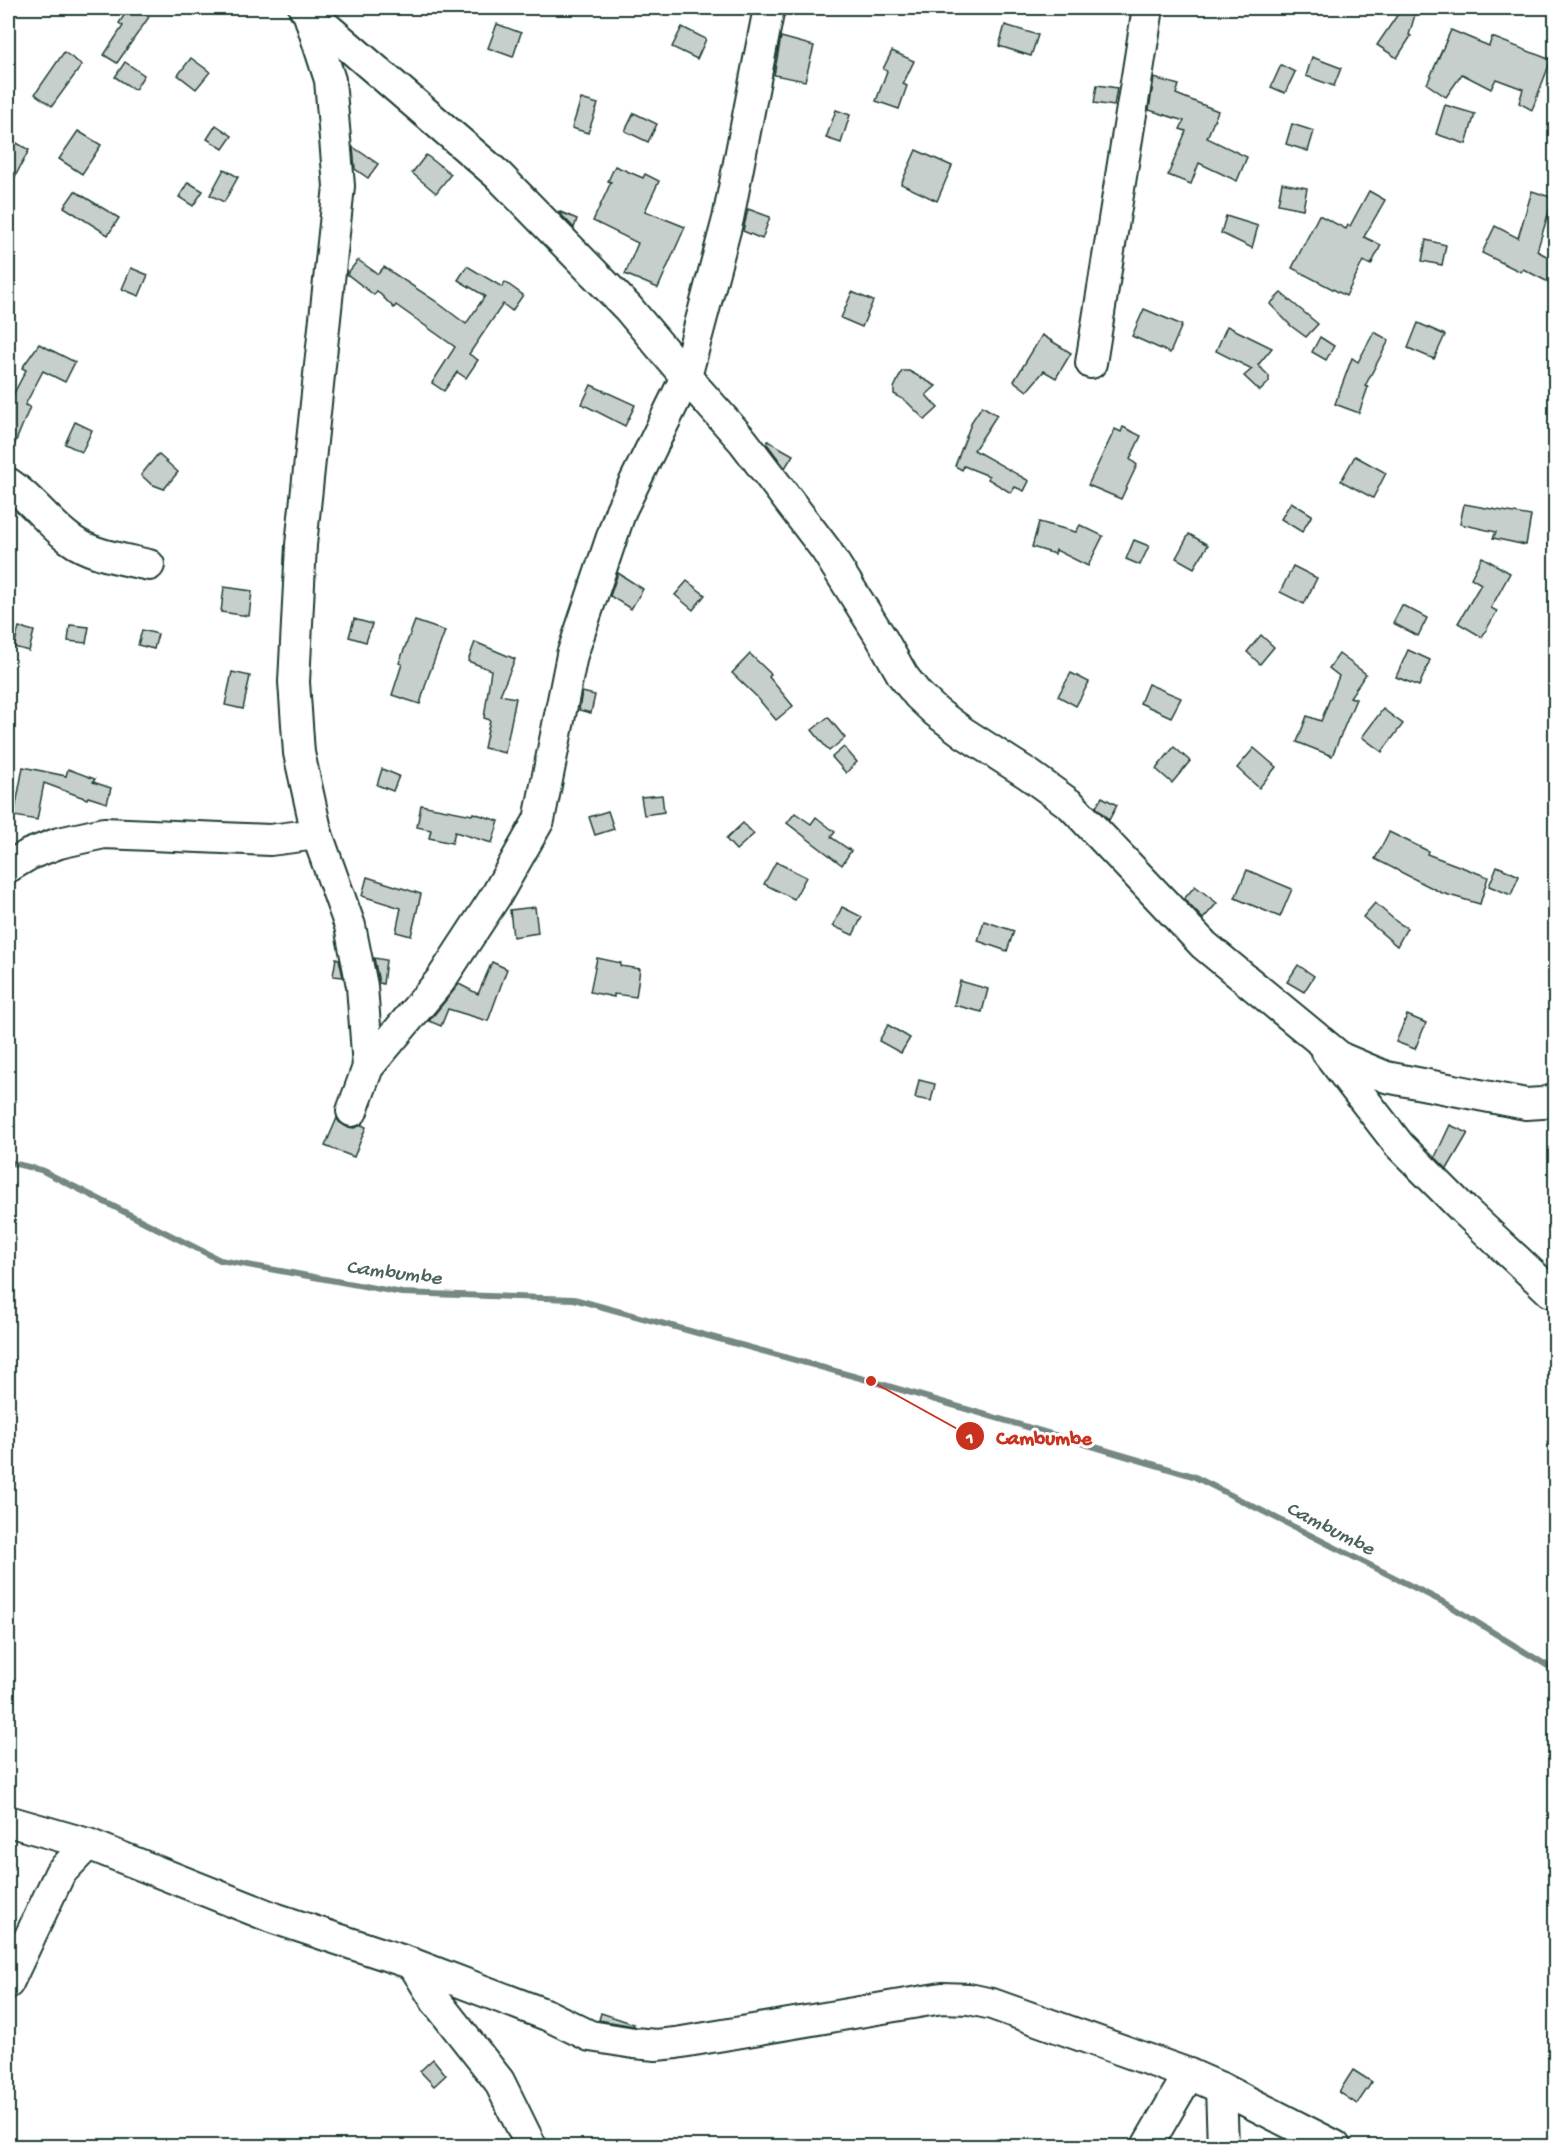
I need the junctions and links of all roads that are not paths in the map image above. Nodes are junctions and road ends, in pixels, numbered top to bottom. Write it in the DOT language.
graph roads {
  1 [pos="769,8"];
  2 [pos="1148,8"];
  3 [pos="306,9"];
  4 [pos="1091,363"];
  5 [pos="686,377"];
  6 [pos="8,483"];
  7 [pos="149,565"];
  8 [pos="317,834"];
  9 [pos="8,867"];
  10 [pos="1318,1040"];
  11 [pos="368,1067"];
  12 [pos="1556,1099"];
  13 [pos="352,1111"];
  14 [pos="1556,1293"];
  15 [pos="8,1821"];
  16 [pos="88,1844"];
  17 [pos="413,1964"];
  18 [pos="8,1983"];
  19 [pos="1189,2074"];
  20 [pos="1221,2088"];
  21 [pos="531,2146"];
  22 [pos="1147,2146"];
  23 [pos="1223,2146"];
  24 [pos="1335,2146"];
  1 -- 5 [label="street"];
  2 -- 4 [label="street"];
  3 -- 5 [label="street"];
  3 -- 8 [label="street"];
  5 -- 10 [label="street"];
  5 -- 11 [label="street"];
  6 -- 7 [label="street"];
  8 -- 9 [label="street"];
  8 -- 11 [label="street"];
  10 -- 12 [label="street"];
  10 -- 14 [label="street"];
  11 -- 13 [label="street"];
  15 -- 16 [label="street"];
  16 -- 17 [label="street"];
  16 -- 18 [label="street"];
  17 -- 19 [label="street"];
  17 -- 21 [label="street"];
  19 -- 20 [label="street"];
  19 -- 22 [label="street"];
  20 -- 23 [label="street"];
  20 -- 24 [label="street"];
}
